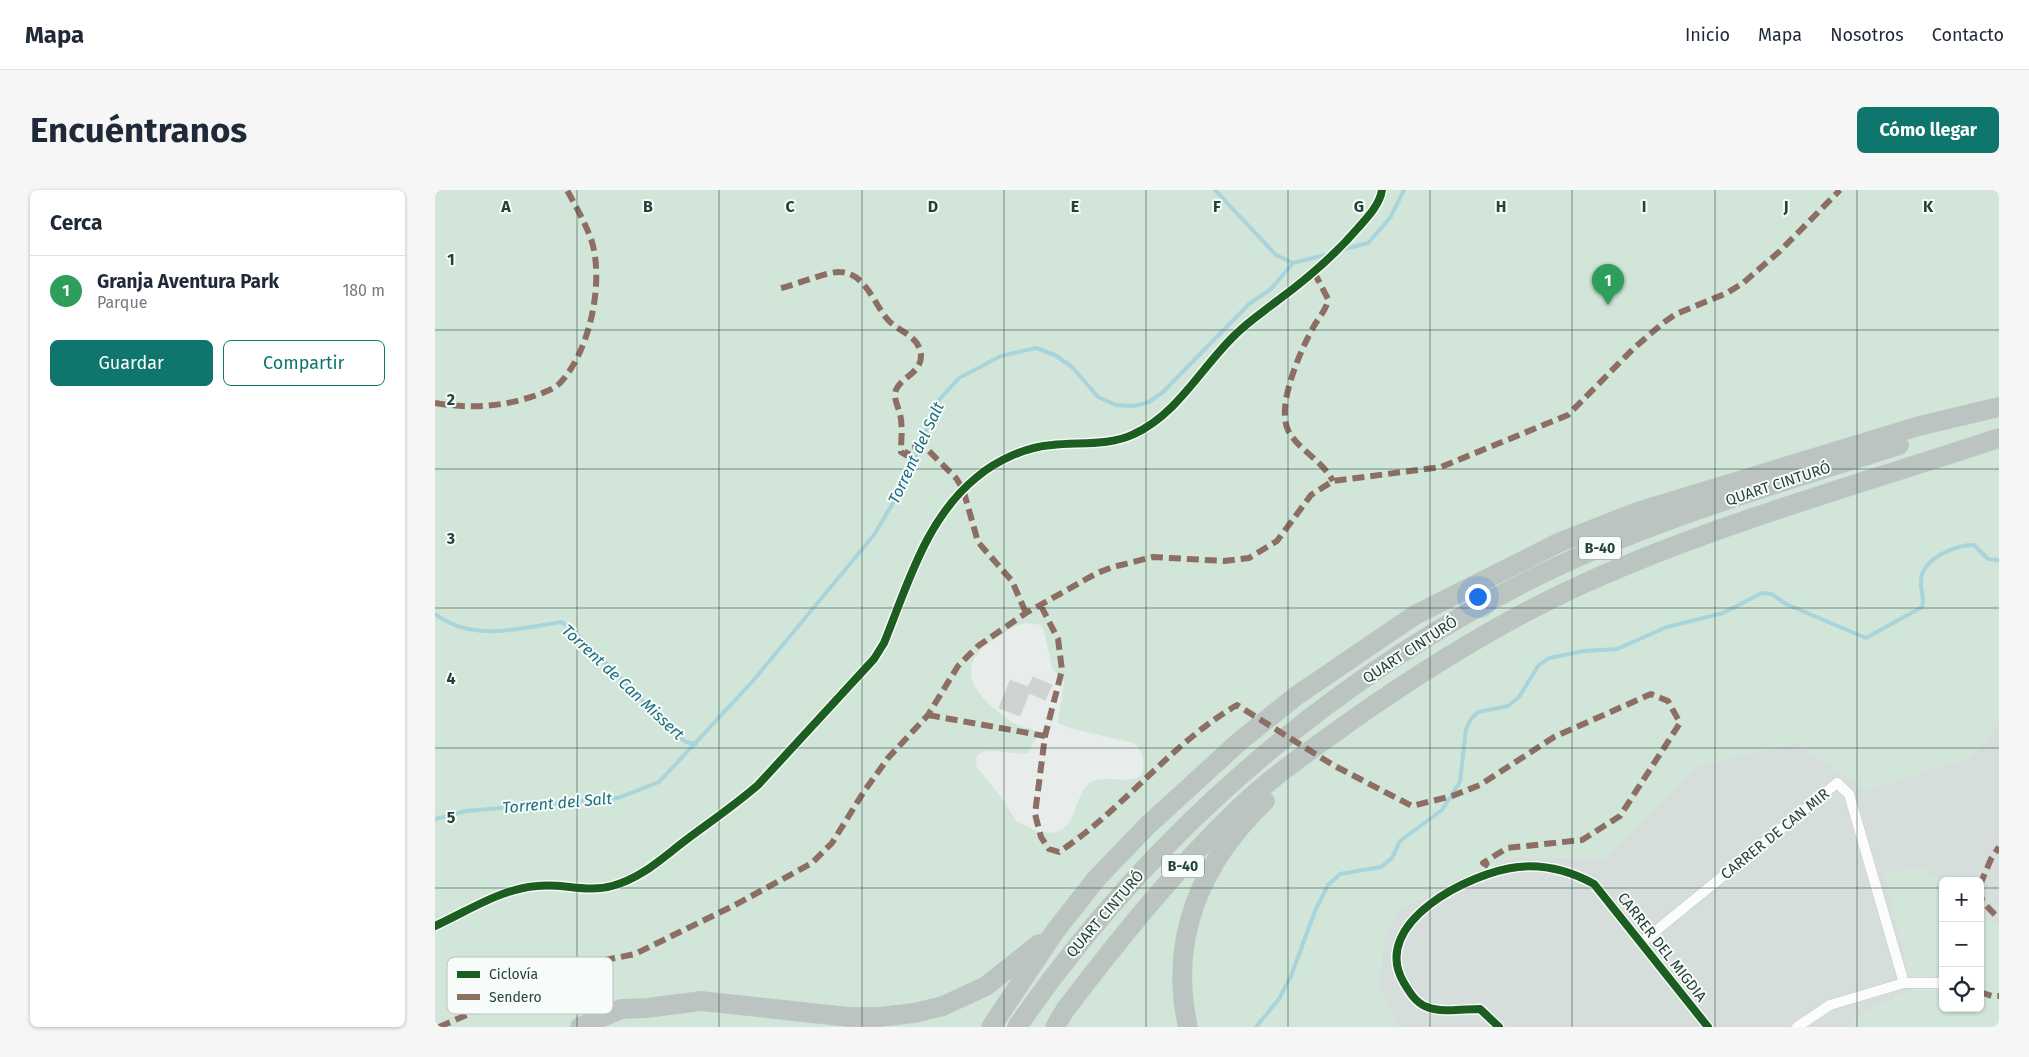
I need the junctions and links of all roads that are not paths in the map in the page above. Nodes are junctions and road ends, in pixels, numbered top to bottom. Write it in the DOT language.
graph roads {
  1 [pos="1382,190"];
  2 [pos="1999,408"];
  3 [pos="1999,438"];
  4 [pos="1338,730"];
  5 [pos="435,926"];
  6 [pos="1056,930"];
  7 [pos="1641,944"];
  8 [pos="1904,983"];
  9 [pos="1939,983"];
  10 [pos="647,1008"];
  11 [pos="613,1013"];
  12 [pos="610,1014"];
  13 [pos="580,1027"];
  14 [pos="603,1027"];
  15 [pos="991,1027"];
  16 [pos="1017,1027"];
  17 [pos="1055,1027"];
  18 [pos="1188,1027"];
  19 [pos="1499,1027"];
  20 [pos="1708,1027"];
  21 [pos="1797,1027"];
  1 -- 5 [label="street"];
  2 -- 6 [label="highway"];
  2 -- 16 [label="highway, QUART CINTURÓ / B-40"];
  3 -- 4 [label="highway, QUART CINTURÓ / B-40"];
  4 -- 17 [label="highway, QUART CINTURÓ / B-40"];
  4 -- 18 [label="highway"];
  6 -- 10 [label="highway"];
  6 -- 15 [label="highway"];
  7 -- 8 [label="street, CARRER DE CAN MIR"];
  7 -- 19 [label="street, CARRER DEL MIGDIA"];
  7 -- 20 [label="street, CARRER DEL MIGDIA"];
  8 -- 9 [label="street"];
  8 -- 21 [label="street"];
  10 -- 11 [label="highway"];
  10 -- 14 [label="highway"];
  12 -- 13 [label="highway"];
}
